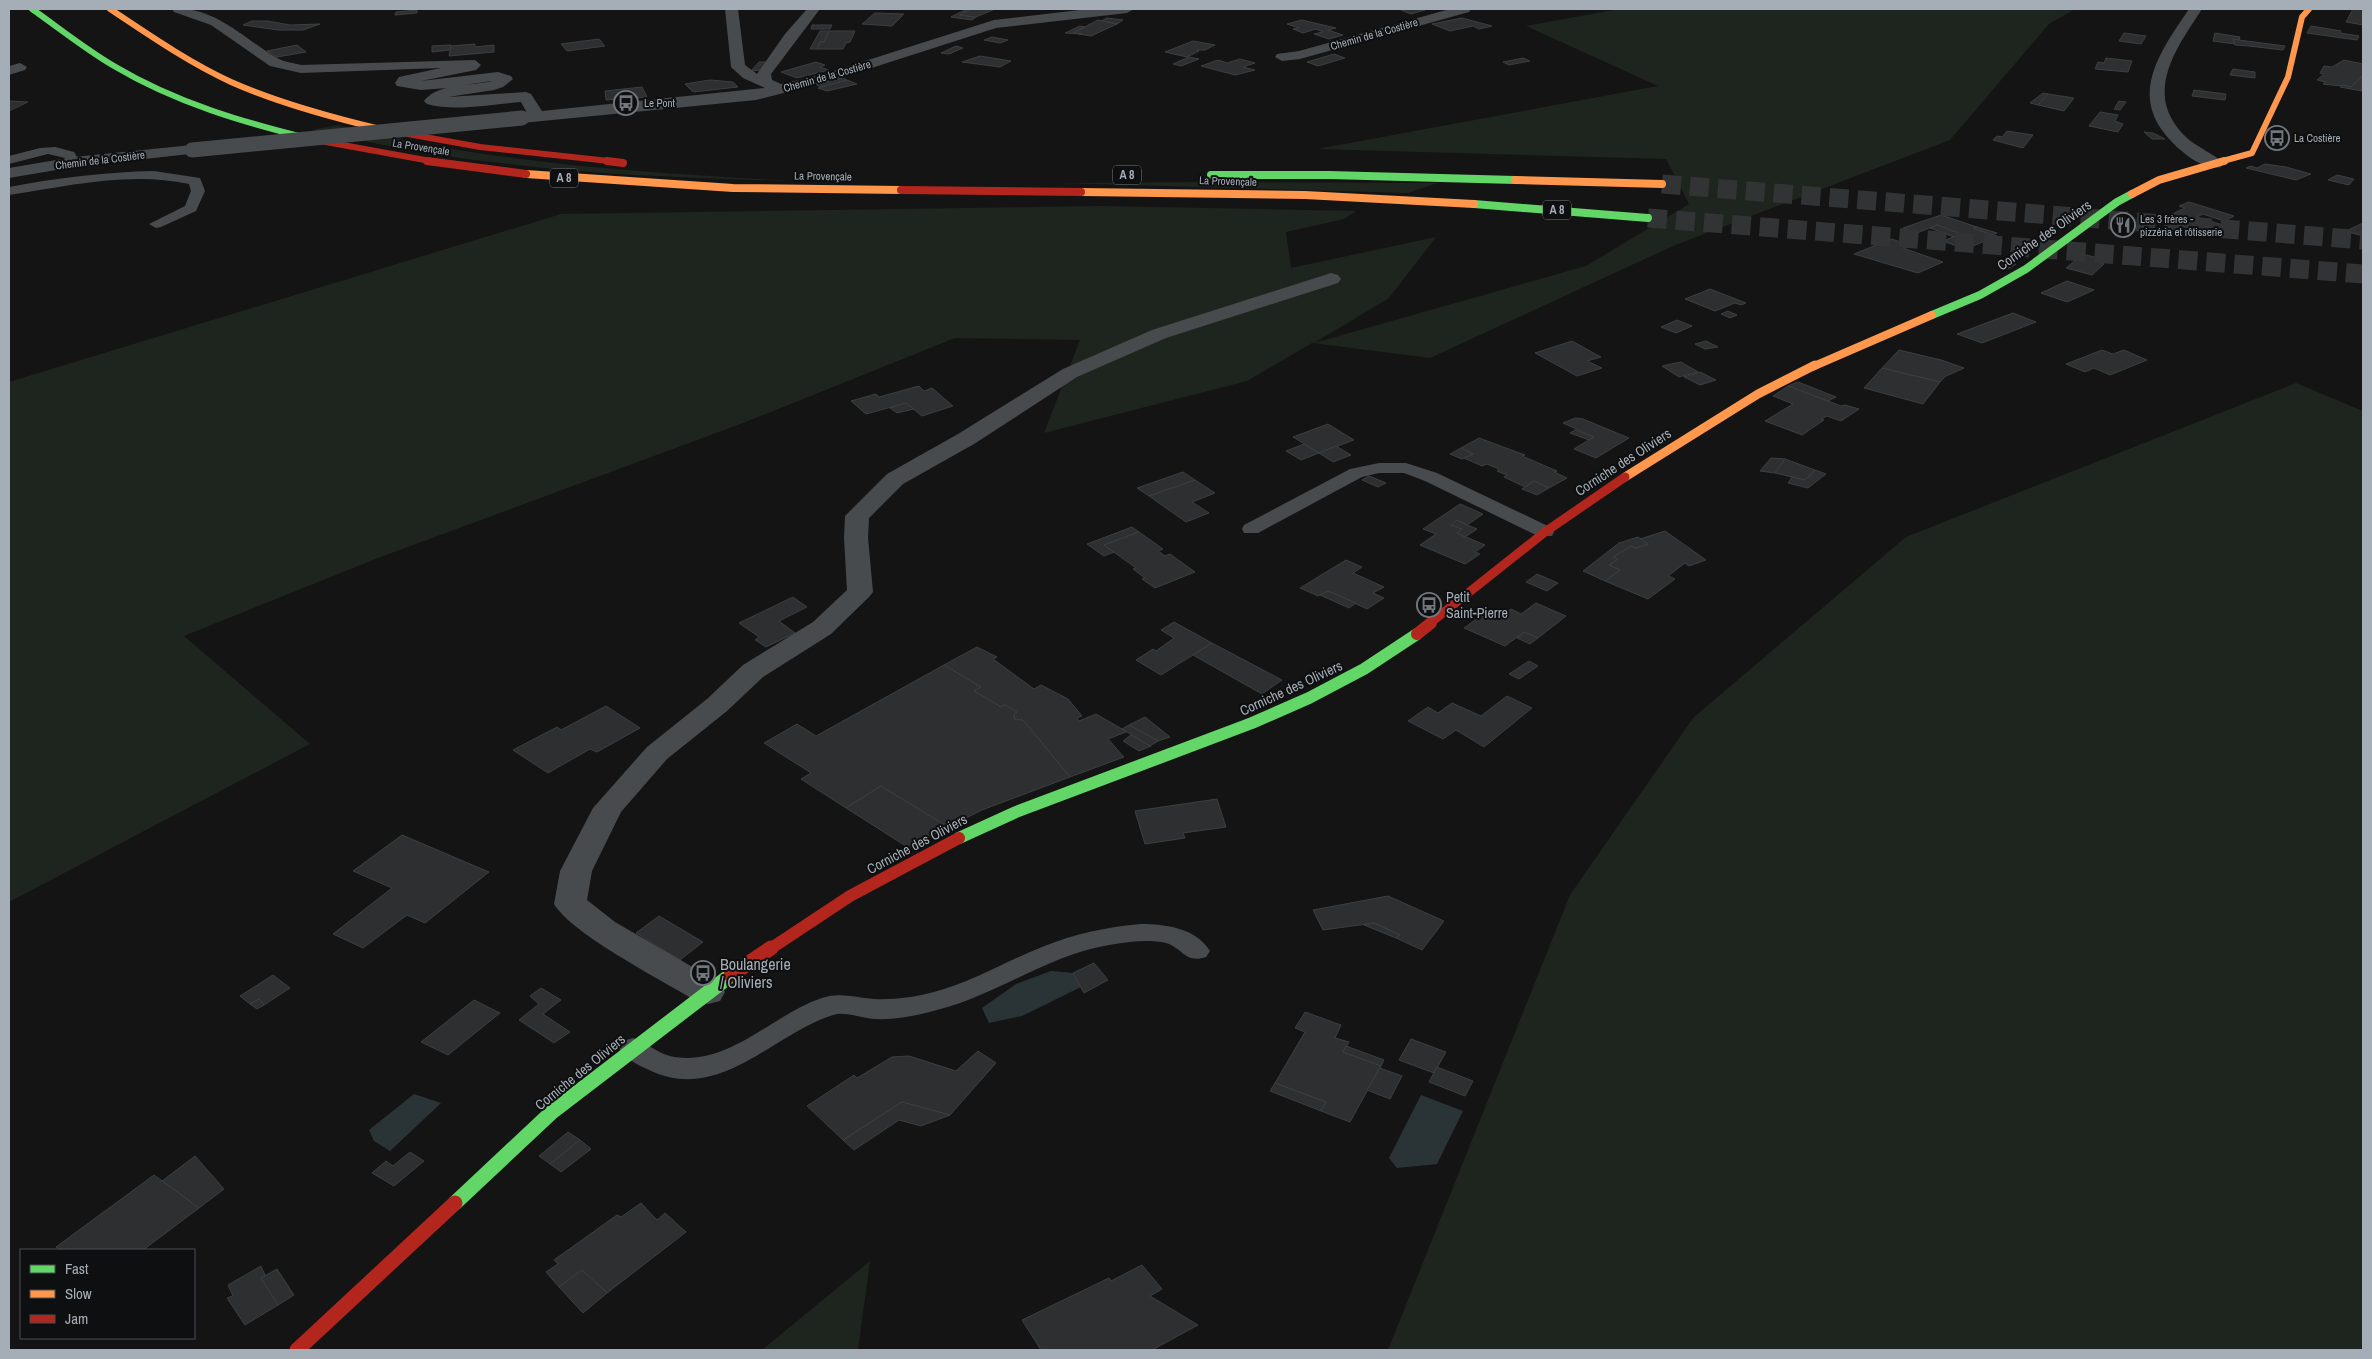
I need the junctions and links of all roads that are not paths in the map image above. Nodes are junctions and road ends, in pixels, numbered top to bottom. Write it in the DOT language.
graph roads {
  1 [pos="32,9"];
  2 [pos="110,9"];
  3 [pos="179,9"];
  4 [pos="731,9"];
  5 [pos="814,9"];
  6 [pos="1127,9"];
  7 [pos="1464,9"];
  8 [pos="2195,9"];
  9 [pos="2309,9"];
  10 [pos="1282,58"];
  11 [pos="765,82"];
  12 [pos="781,90"];
  13 [pos="529,118"];
  14 [pos="9,160"];
  15 [pos="74,162"];
  16 [pos="2215,163"];
  17 [pos="639,165"];
  18 [pos="9,173"];
  19 [pos="1202,175"];
  20 [pos="1662,184"];
  21 [pos="9,191"];
  22 [pos="1648,218"];
  23 [pos="156,224"];
  24 [pos="1331,279"];
  25 [pos="1251,529"];
  26 [pos="1545,532"];
  27 [pos="1197,951"];
  28 [pos="708,992"];
  29 [pos="633,1048"];
  30 [pos="297,1350"];
  1 -- 22 [label="main road, La Provençale / A 8"];
  2 -- 17 [label="main road, La Provençale / A 8"];
  3 -- 13 [label="street"];
  4 -- 11 [label="street"];
  5 -- 11 [label="street"];
  6 -- 12 [label="street, Chemin de la Costière"];
  7 -- 10 [label="street, Chemin de la Costière"];
  8 -- 16 [label="street"];
  9 -- 16 [label="main road, Corniche des Oliviers"];
  11 -- 12 [label="street"];
  12 -- 13 [label="street, Chemin de la Costière"];
  13 -- 15 [label="street, Chemin de la Costière, bridge"];
  14 -- 15 [label="lane"];
  15 -- 18 [label="street, Chemin de la Costière"];
  16 -- 26 [label="main road, Corniche des Oliviers"];
  19 -- 20 [label="main road, La Provençale / A 8"];
  21 -- 23 [label="lane"];
  24 -- 28 [label="street"];
  25 -- 26 [label="lane"];
  26 -- 28 [label="main road, Corniche des Oliviers"];
  27 -- 29 [label="lane"];
  28 -- 29 [label="main road, Corniche des Oliviers"];
  29 -- 30 [label="main road, Corniche des Oliviers"];
}
